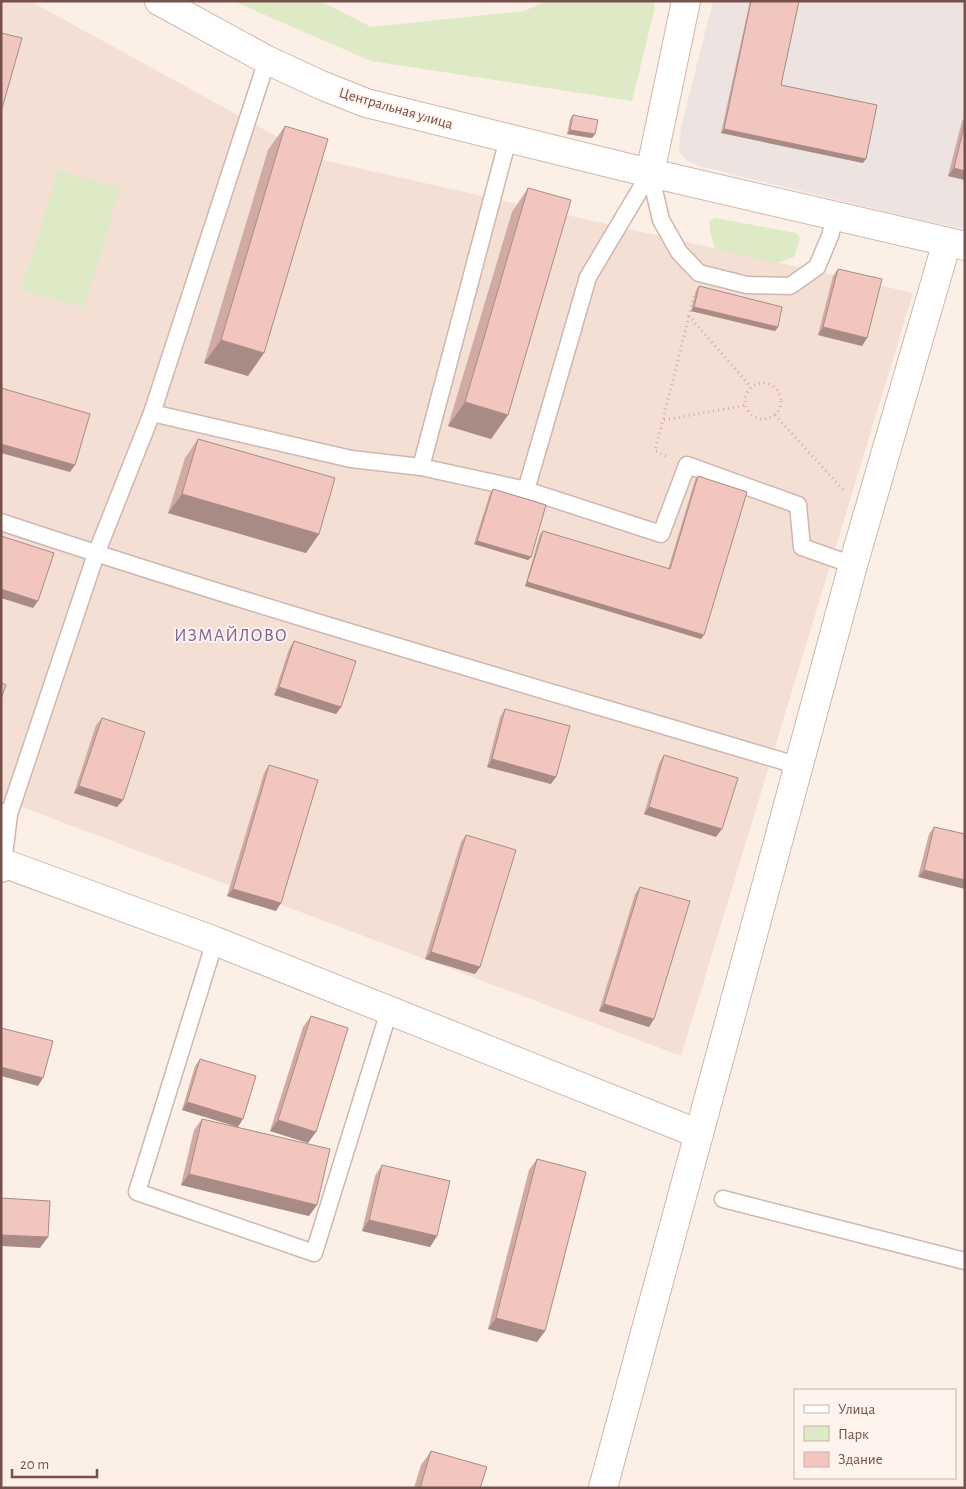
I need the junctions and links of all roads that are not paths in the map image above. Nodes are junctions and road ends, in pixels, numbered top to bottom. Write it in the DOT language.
graph roads {
  1 [pos="159,1"];
  2 [pos="686,1"];
  3 [pos="267,60"];
  4 [pos="508,138"];
  5 [pos="650,173"];
  6 [pos="835,216"];
  7 [pos="956,244"];
  8 [pos="152,413"];
  9 [pos="421,467"];
  10 [pos="526,490"];
  11 [pos="1,522"];
  12 [pos="96,554"];
  13 [pos="854,565"];
  14 [pos="799,766"];
  15 [pos="5,813"];
  16 [pos="2,866"];
  17 [pos="215,941"];
  18 [pos="389,1011"];
  19 [pos="698,1134"];
  20 [pos="723,1199"];
  21 [pos="965,1261"];
  22 [pos="603,1488"];
  1 -- 3 [label="street, Центральная улица"];
  2 -- 5 [label="street"];
  3 -- 4 [label="street, Центральная улица"];
  3 -- 8 [label="lane"];
  4 -- 5 [label="street, Центральная улица"];
  4 -- 9 [label="lane"];
  5 -- 6 [label="street, Центральная улица"];
  5 -- 6 [label="lane"];
  5 -- 10 [label="lane"];
  6 -- 7 [label="street, Центральная улица"];
  7 -- 13 [label="street"];
  8 -- 9 [label="lane"];
  8 -- 12 [label="lane"];
  9 -- 10 [label="lane"];
  10 -- 13 [label="lane"];
  11 -- 12 [label="lane"];
  12 -- 14 [label="lane"];
  12 -- 15 [label="lane"];
  13 -- 14 [label="street"];
  14 -- 19 [label="street"];
  15 -- 16 [label="lane"];
  16 -- 17 [label="street"];
  17 -- 18 [label="street"];
  17 -- 18 [label="lane"];
  18 -- 19 [label="street"];
  19 -- 22 [label="street"];
  20 -- 21 [label="lane"];
}
